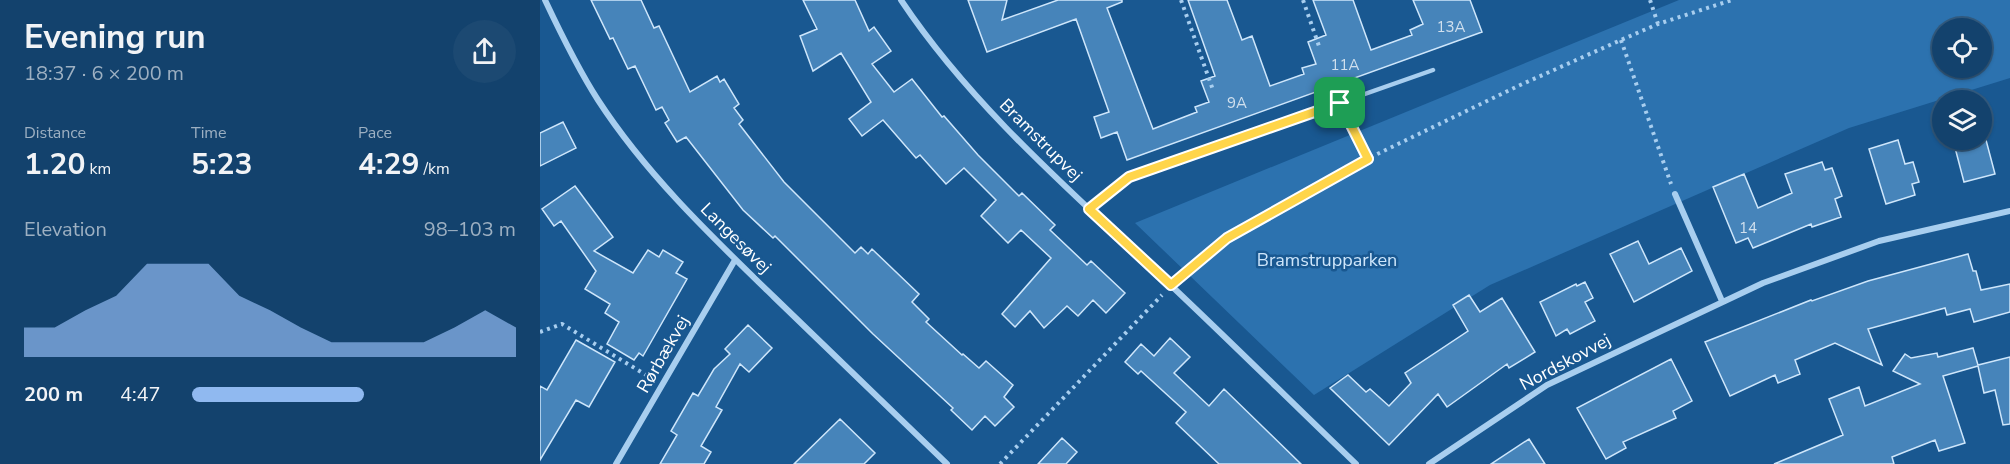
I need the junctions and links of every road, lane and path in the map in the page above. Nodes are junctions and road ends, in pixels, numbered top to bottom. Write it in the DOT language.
graph roads {
  1 [pos="545,0"];
  2 [pos="901,0"];
  3 [pos="1181,0"];
  4 [pos="1302,0"];
  5 [pos="1650,0"];
  6 [pos="1732,0"];
  7 [pos="1658,24"];
  8 [pos="1621,40"];
  9 [pos="1320,49"];
  10 [pos="1432,70"];
  11 [pos="1213,90"];
  12 [pos="1340,103"];
  13 [pos="1368,159"];
  14 [pos="1675,194"];
  15 [pos="1089,209"];
  16 [pos="2010,211"];
  17 [pos="735,260"];
  18 [pos="1171,285"];
  19 [pos="1722,301"];
  20 [pos="540,332"];
  21 [pos="662,384"];
  22 [pos="616,464"];
  23 [pos="947,464"];
  24 [pos="999,464"];
  25 [pos="1356,464"];
  26 [pos="1429,464"];
  1 -- 17 [label="street, Langesøvej"];
  2 -- 15 [label="street, Bramstrupvej"];
  3 -- 11 [label="path"];
  4 -- 9 [label="path"];
  5 -- 7 [label="path"];
  6 -- 7 [label="path"];
  7 -- 8 [label="path"];
  8 -- 13 [label="path"];
  8 -- 14 [label="path"];
  10 -- 12 [label="lane"];
  12 -- 13 [label="path"];
  12 -- 15 [label="lane"];
  13 -- 18 [label="path"];
  14 -- 19 [label="street"];
  15 -- 18 [label="street, Bramstrupvej"];
  16 -- 19 [label="street, Nordskovvej"];
  17 -- 21 [label="street, Rørbækvej"];
  17 -- 23 [label="street, Langesøvej"];
  18 -- 24 [label="path"];
  18 -- 25 [label="street, Bramstrupvej"];
  19 -- 26 [label="street, Nordskovvej"];
  20 -- 21 [label="path"];
  21 -- 22 [label="street, Rørbækvej"];
}
